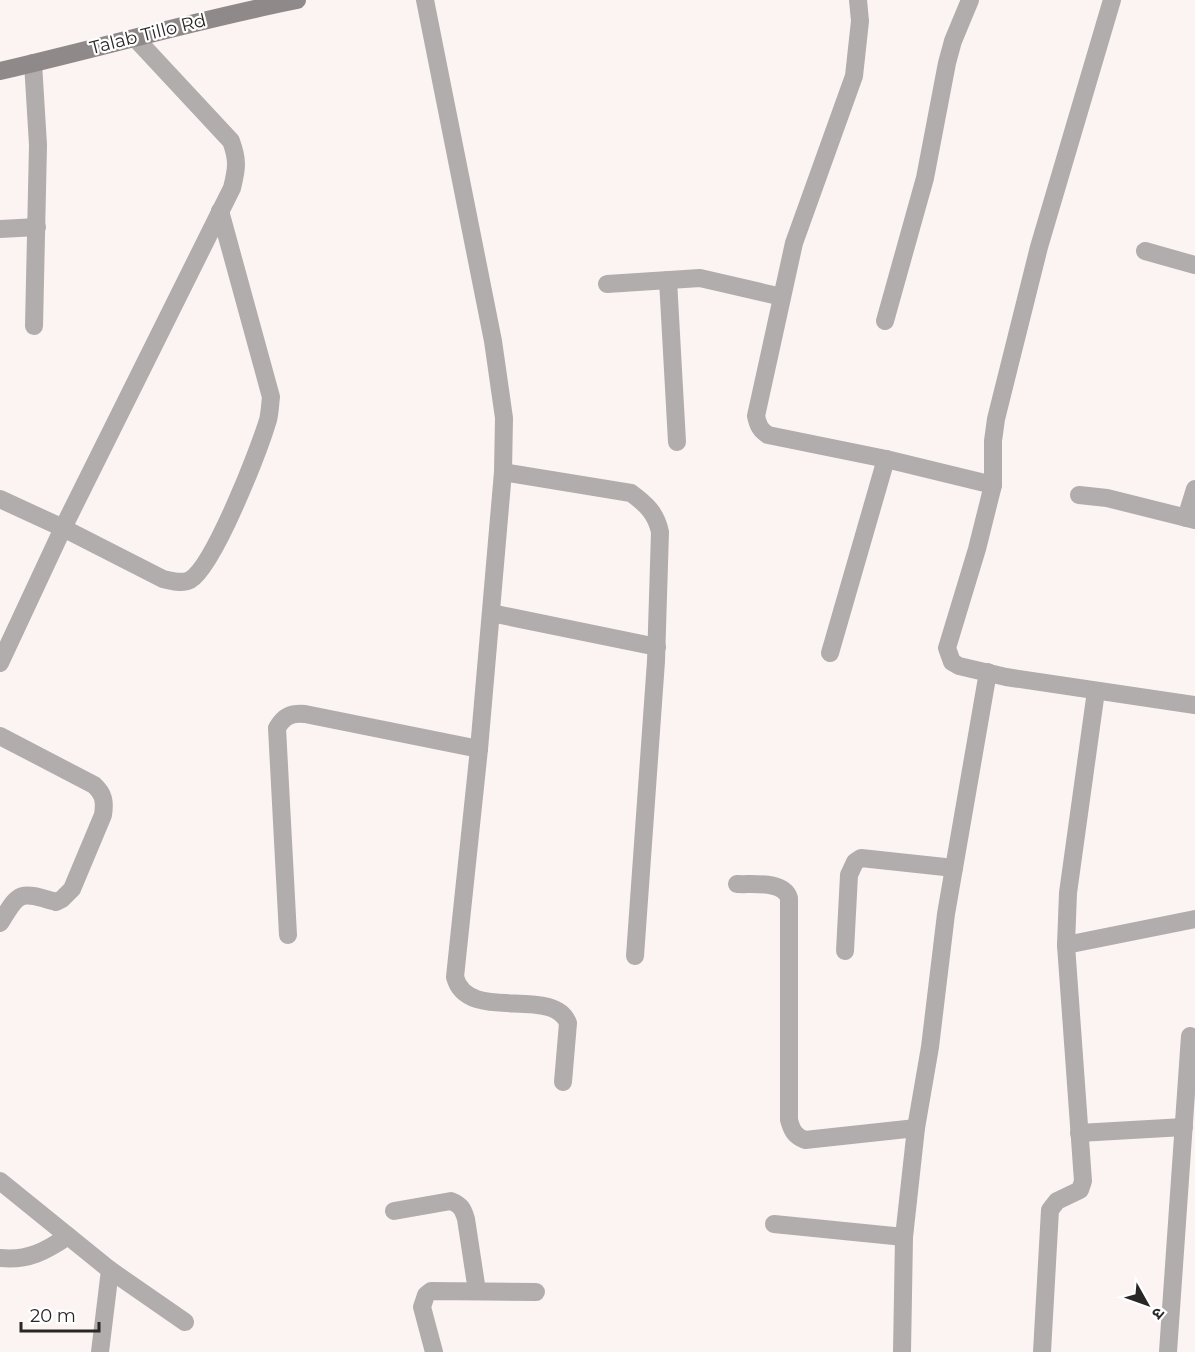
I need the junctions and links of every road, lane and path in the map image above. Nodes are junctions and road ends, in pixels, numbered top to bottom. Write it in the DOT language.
graph roads {
  1 [pos="297,0"];
  2 [pos="425,0"];
  3 [pos="858,0"];
  4 [pos="970,0"];
  5 [pos="1112,0"];
  6 [pos="136,39"];
  7 [pos="33,63"];
  8 [pos="0,70"];
  9 [pos="220,211"];
  10 [pos="37,227"];
  11 [pos="0,229"];
  12 [pos="1145,251"];
  13 [pos="1195,265"];
  14 [pos="668,280"];
  15 [pos="608,284"];
  16 [pos="782,297"];
  17 [pos="885,321"];
  18 [pos="34,326"];
  19 [pos="676,442"];
  20 [pos="886,459"];
  21 [pos="503,472"];
  22 [pos="993,485"];
  23 [pos="1195,489"];
  24 [pos="1079,495"];
  25 [pos="0,500"];
  26 [pos="1191,519"];
  27 [pos="63,528"];
  28 [pos="491,613"];
  29 [pos="657,647"];
  30 [pos="830,653"];
  31 [pos="0,663"];
  32 [pos="988,672"];
  33 [pos="1096,691"];
  34 [pos="1195,705"];
  35 [pos="0,736"];
  36 [pos="478,749"];
  37 [pos="954,868"];
  38 [pos="737,884"];
  39 [pos="1195,919"];
  40 [pos="0,923"];
  41 [pos="288,935"];
  42 [pos="1066,945"];
  43 [pos="845,951"];
  44 [pos="635,956"];
  45 [pos="1190,1036"];
  46 [pos="563,1082"];
  47 [pos="1184,1127"];
  48 [pos="916,1128"];
  49 [pos="1079,1133"];
  50 [pos="0,1180"];
  51 [pos="394,1211"];
  52 [pos="774,1224"];
  53 [pos="68,1236"];
  54 [pos="904,1237"];
  55 [pos="0,1258"];
  56 [pos="110,1270"];
  57 [pos="477,1291"];
  58 [pos="536,1292"];
  59 [pos="185,1322"];
  60 [pos="100,1352"];
  61 [pos="434,1352"];
  62 [pos="902,1352"];
  63 [pos="1042,1352"];
  64 [pos="1168,1352"];
  1 -- 6 [label="main road, Talab Tillo Rd"];
  2 -- 21 [label="street"];
  3 -- 16 [label="street"];
  4 -- 17 [label="street"];
  5 -- 22 [label="street"];
  6 -- 7 [label="main road, Talab Tillo Rd"];
  6 -- 9 [label="street"];
  7 -- 8 [label="main road, Talab Tillo Rd"];
  7 -- 10 [label="street"];
  9 -- 27 [label="street"];
  9 -- 27 [label="street"];
  10 -- 11 [label="street"];
  10 -- 18 [label="street"];
  12 -- 13 [label="street"];
  14 -- 15 [label="street"];
  14 -- 16 [label="street"];
  14 -- 19 [label="street"];
  16 -- 20 [label="street"];
  20 -- 22 [label="street"];
  20 -- 30 [label="street"];
  21 -- 28 [label="street"];
  21 -- 29 [label="street"];
  22 -- 32 [label="street"];
  23 -- 26 [label="street"];
  24 -- 26 [label="street"];
  25 -- 27 [label="street"];
  27 -- 31 [label="street"];
  28 -- 29 [label="street"];
  28 -- 36 [label="street"];
  29 -- 44 [label="street"];
  32 -- 33 [label="street"];
  32 -- 37 [label="street"];
  33 -- 34 [label="street"];
  33 -- 42 [label="street"];
  35 -- 40 [label="street"];
  36 -- 41 [label="street"];
  36 -- 46 [label="street"];
  37 -- 43 [label="street"];
  37 -- 48 [label="street"];
  38 -- 48 [label="street"];
  39 -- 42 [label="street"];
  42 -- 49 [label="street"];
  45 -- 47 [label="street"];
  47 -- 49 [label="street"];
  47 -- 64 [label="street"];
  48 -- 54 [label="street"];
  49 -- 63 [label="street"];
  50 -- 53 [label="street"];
  51 -- 57 [label="street"];
  52 -- 54 [label="street"];
  53 -- 55 [label="street"];
  53 -- 56 [label="street"];
  54 -- 62 [label="street"];
  56 -- 59 [label="street"];
  56 -- 60 [label="street"];
  57 -- 58 [label="street"];
  57 -- 61 [label="street"];
}
